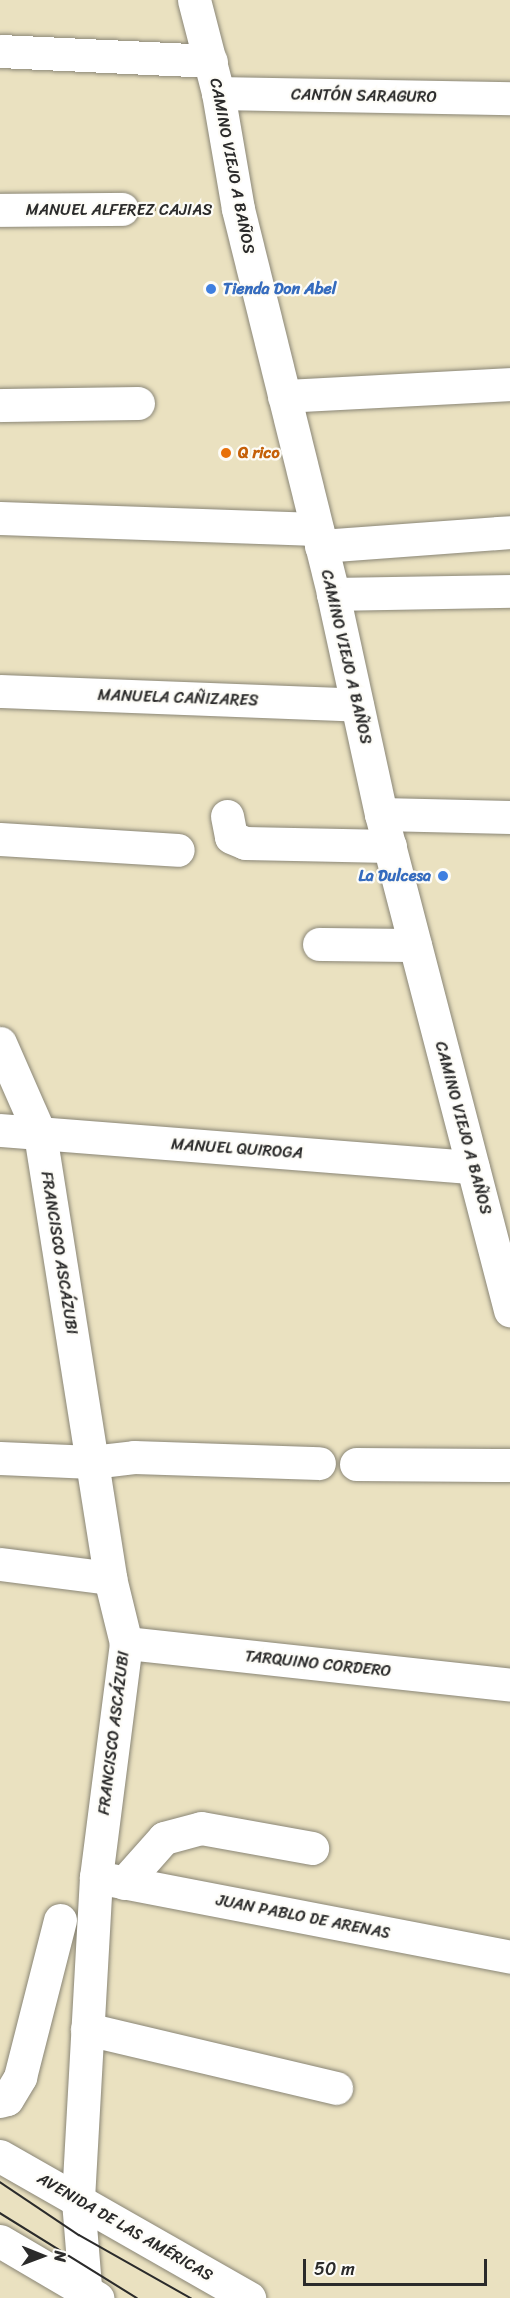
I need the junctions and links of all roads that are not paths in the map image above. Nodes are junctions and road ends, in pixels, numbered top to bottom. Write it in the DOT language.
graph roads {
  1 [pos="194,0"];
  2 [pos="0,51"];
  3 [pos="211,61"];
  4 [pos="218,93"];
  5 [pos="510,98"];
  6 [pos="122,209"];
  7 [pos="0,210"];
  8 [pos="510,384"];
  9 [pos="284,396"];
  10 [pos="138,403"];
  11 [pos="0,405"];
  12 [pos="0,518"];
  13 [pos="510,531"];
  14 [pos="319,537"];
  15 [pos="510,591"];
  16 [pos="333,594"];
  17 [pos="0,691"];
  18 [pos="357,705"];
  19 [pos="381,814"];
  20 [pos="226,816"];
  21 [pos="510,817"];
  22 [pos="0,838"];
  23 [pos="390,846"];
  24 [pos="178,850"];
  25 [pos="319,944"];
  26 [pos="415,945"];
  27 [pos="0,1043"];
  28 [pos="0,1130"];
  29 [pos="40,1134"];
  30 [pos="473,1167"];
  31 [pos="501,1241"];
  32 [pos="510,1310"];
  33 [pos="0,1458"];
  34 [pos="92,1462"];
  35 [pos="319,1463"];
  36 [pos="356,1464"];
  37 [pos="510,1465"];
  38 [pos="0,1564"];
  39 [pos="110,1578"];
  40 [pos="126,1643"];
  41 [pos="510,1685"];
  42 [pos="312,1848"];
  43 [pos="110,1880"];
  44 [pos="60,1920"];
  45 [pos="510,1957"];
  46 [pos="87,2029"];
  47 [pos="336,2088"];
  48 [pos="0,2101"];
  49 [pos="0,2156"];
  50 [pos="78,2201"];
  51 [pos="0,2241"];
  52 [pos="90,2296"];
  53 [pos="249,2298"];
  1 -- 3 [label="street, CAMINO VIEJO A BAÑOS"];
  2 -- 3 [label="street"];
  3 -- 4 [label="street, CAMINO VIEJO A BAÑOS"];
  4 -- 5 [label="street, CANTÓN SARAGURO"];
  4 -- 9 [label="street, CAMINO VIEJO A BAÑOS"];
  6 -- 7 [label="street, MANUEL ALFEREZ CAJIAS"];
  8 -- 9 [label="street"];
  9 -- 14 [label="street, CAMINO VIEJO A BAÑOS"];
  10 -- 11 [label="street"];
  12 -- 14 [label="street"];
  13 -- 14 [label="street"];
  14 -- 16 [label="street, CAMINO VIEJO A BAÑOS"];
  15 -- 16 [label="street"];
  16 -- 18 [label="street, CAMINO VIEJO A BAÑOS"];
  17 -- 18 [label="street, MANUELA CAÑIZARES"];
  18 -- 19 [label="street, CAMINO VIEJO A BAÑOS"];
  19 -- 21 [label="street"];
  19 -- 23 [label="street, CAMINO VIEJO A BAÑOS"];
  20 -- 23 [label="street"];
  22 -- 24 [label="street"];
  23 -- 26 [label="street, CAMINO VIEJO A BAÑOS"];
  25 -- 26 [label="street"];
  26 -- 30 [label="street, CAMINO VIEJO A BAÑOS"];
  27 -- 29 [label="street, FRANCISCO ASCÁZUBI"];
  28 -- 29 [label="street, MANUEL QUIROGA"];
  29 -- 30 [label="street, MANUEL QUIROGA"];
  29 -- 34 [label="street, FRANCISCO ASCÁZUBI"];
  30 -- 31 [label="street, CAMINO VIEJO A BAÑOS"];
  31 -- 32 [label="street, CAMINO VIEJO A BAÑOS"];
  33 -- 34 [label="street"];
  34 -- 35 [label="street"];
  34 -- 39 [label="street, FRANCISCO ASCÁZUBI"];
  36 -- 37 [label="street"];
  38 -- 39 [label="street"];
  39 -- 40 [label="street, FRANCISCO ASCÁZUBI"];
  40 -- 41 [label="street, TARQUINO CORDERO"];
  40 -- 43 [label="street, FRANCISCO ASCÁZUBI"];
  42 -- 43 [label="street"];
  43 -- 45 [label="street, JUAN PABLO DE ARENAS"];
  43 -- 46 [label="street, FRANCISCO ASCÁZUBI"];
  44 -- 48 [label="street"];
  46 -- 47 [label="street"];
  46 -- 50 [label="street, FRANCISCO ASCÁZUBI"];
  49 -- 50 [label="street, AVENIDA DE LAS AMÉRICAS"];
  50 -- 52 [label="street, FRANCISCO ASCÁZUBI"];
  50 -- 53 [label="street, AVENIDA DE LAS AMÉRICAS"];
  51 -- 52 [label="street"];
}
